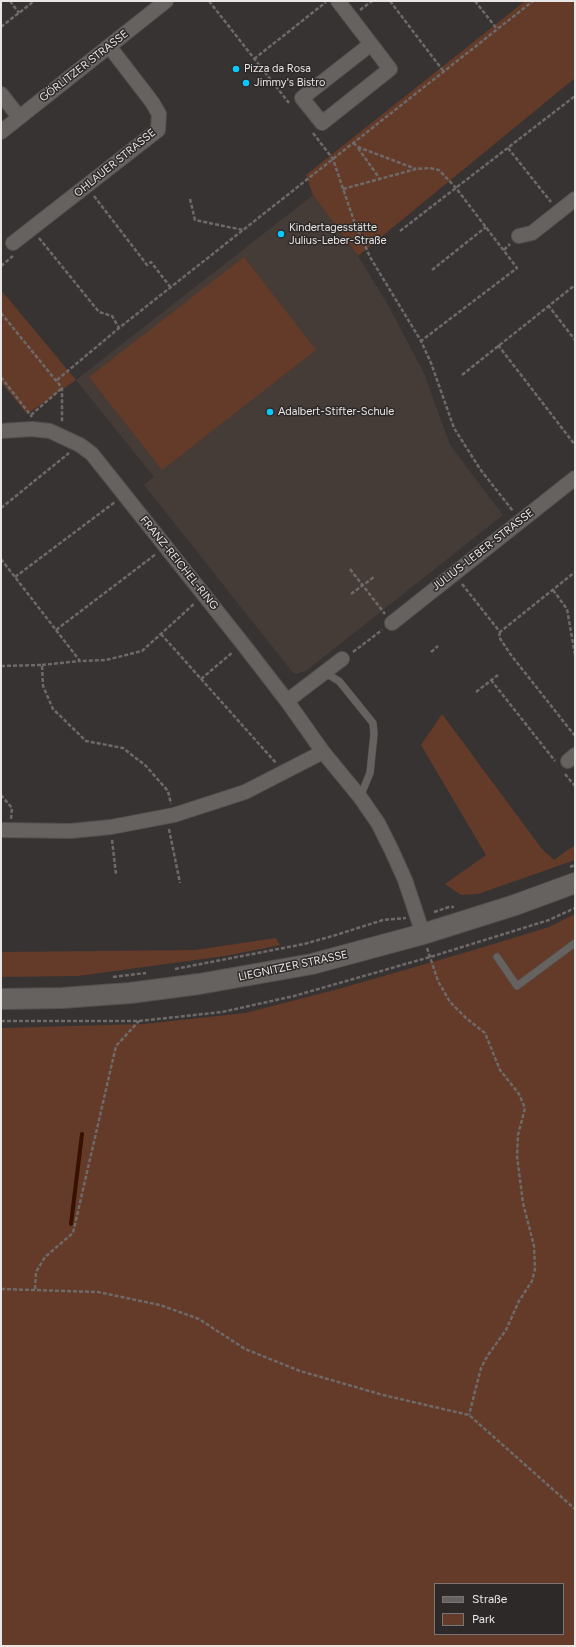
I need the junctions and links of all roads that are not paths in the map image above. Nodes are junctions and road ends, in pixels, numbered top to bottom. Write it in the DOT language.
graph roads {
  1 [pos="166,1"];
  2 [pos="338,1"];
  3 [pos="371,44"];
  4 [pos="109,46"];
  5 [pos="1,94"];
  6 [pos="20,117"];
  7 [pos="1,132"];
  8 [pos="575,199"];
  9 [pos="519,236"];
  10 [pos="13,243"];
  11 [pos="1,431"];
  12 [pos="575,478"];
  13 [pos="392,623"];
  14 [pos="342,659"];
  15 [pos="325,673"];
  16 [pos="287,701"];
  17 [pos="322,752"];
  18 [pos="360,797"];
  19 [pos="6,831"];
  20 [pos="572,875"];
  21 [pos="421,926"];
  22 [pos="575,943"];
  23 [pos="497,957"];
  24 [pos="1,999"];
  1 -- 4 [label="street, GÖRLITZER STRASSE"];
  2 -- 3 [label="street"];
  3 -- 3 [label="street"];
  4 -- 6 [label="street, GÖRLITZER STRASSE"];
  4 -- 10 [label="street, OHLAUER STRASSE"];
  5 -- 6 [label="street"];
  6 -- 7 [label="street, GÖRLITZER STRASSE"];
  8 -- 9 [label="street"];
  11 -- 16 [label="street, FRANZ-REICHEL-RING"];
  12 -- 13 [label="street, JULIUS-LEBER-STRASSE"];
  14 -- 15 [label="street"];
  15 -- 16 [label="street"];
  15 -- 18 [label="lane"];
  16 -- 17 [label="street, FRANZ-REICHEL-RING"];
  17 -- 18 [label="street, FRANZ-REICHEL-RING"];
  17 -- 19 [label="street"];
  18 -- 21 [label="street, FRANZ-REICHEL-RING"];
  20 -- 21 [label="main road, LIEGNITZER STRASSE"];
  21 -- 24 [label="main road, LIEGNITZER STRASSE"];
  22 -- 23 [label="lane"];
}
